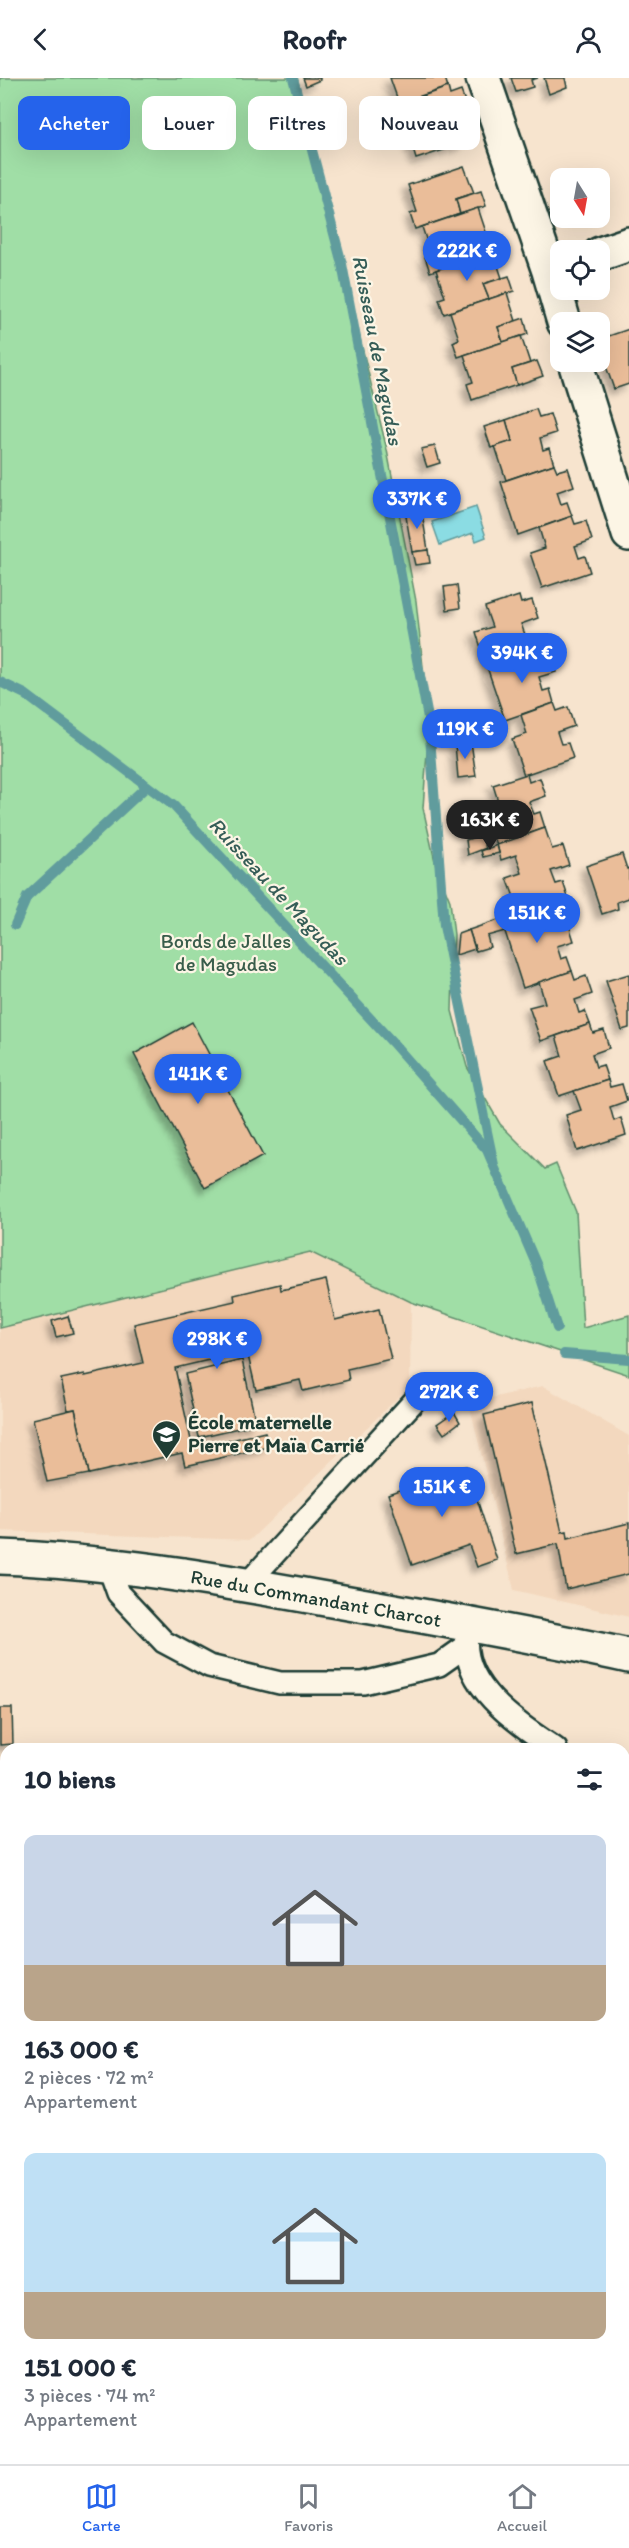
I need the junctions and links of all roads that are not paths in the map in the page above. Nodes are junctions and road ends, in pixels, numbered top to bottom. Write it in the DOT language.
graph roads {
  1 [pos="483,78"];
  2 [pos="629,244"];
  3 [pos="610,251"];
  4 [pos="550,256"];
  5 [pos="578,372"];
  6 [pos="629,534"];
  7 [pos="417,1398"];
  8 [pos="0,1557"];
  9 [pos="108,1565"];
  10 [pos="246,1585"];
  11 [pos="467,1635"];
  12 [pos="629,1656"];
  13 [pos="547,1743"];
  1 -- 4 [label="street"];
  2 -- 3 [label="street"];
  5 -- 6 [label="street"];
  7 -- 10 [label="lane"];
  8 -- 9 [label="street, Rue du Commandant Charcot"];
  9 -- 10 [label="street, Rue du Commandant Charcot"];
  9 -- 11 [label="lane"];
  10 -- 11 [label="street, Rue du Commandant Charcot"];
  11 -- 12 [label="street, Rue du Commandant Charcot"];
  11 -- 13 [label="lane"];
}
